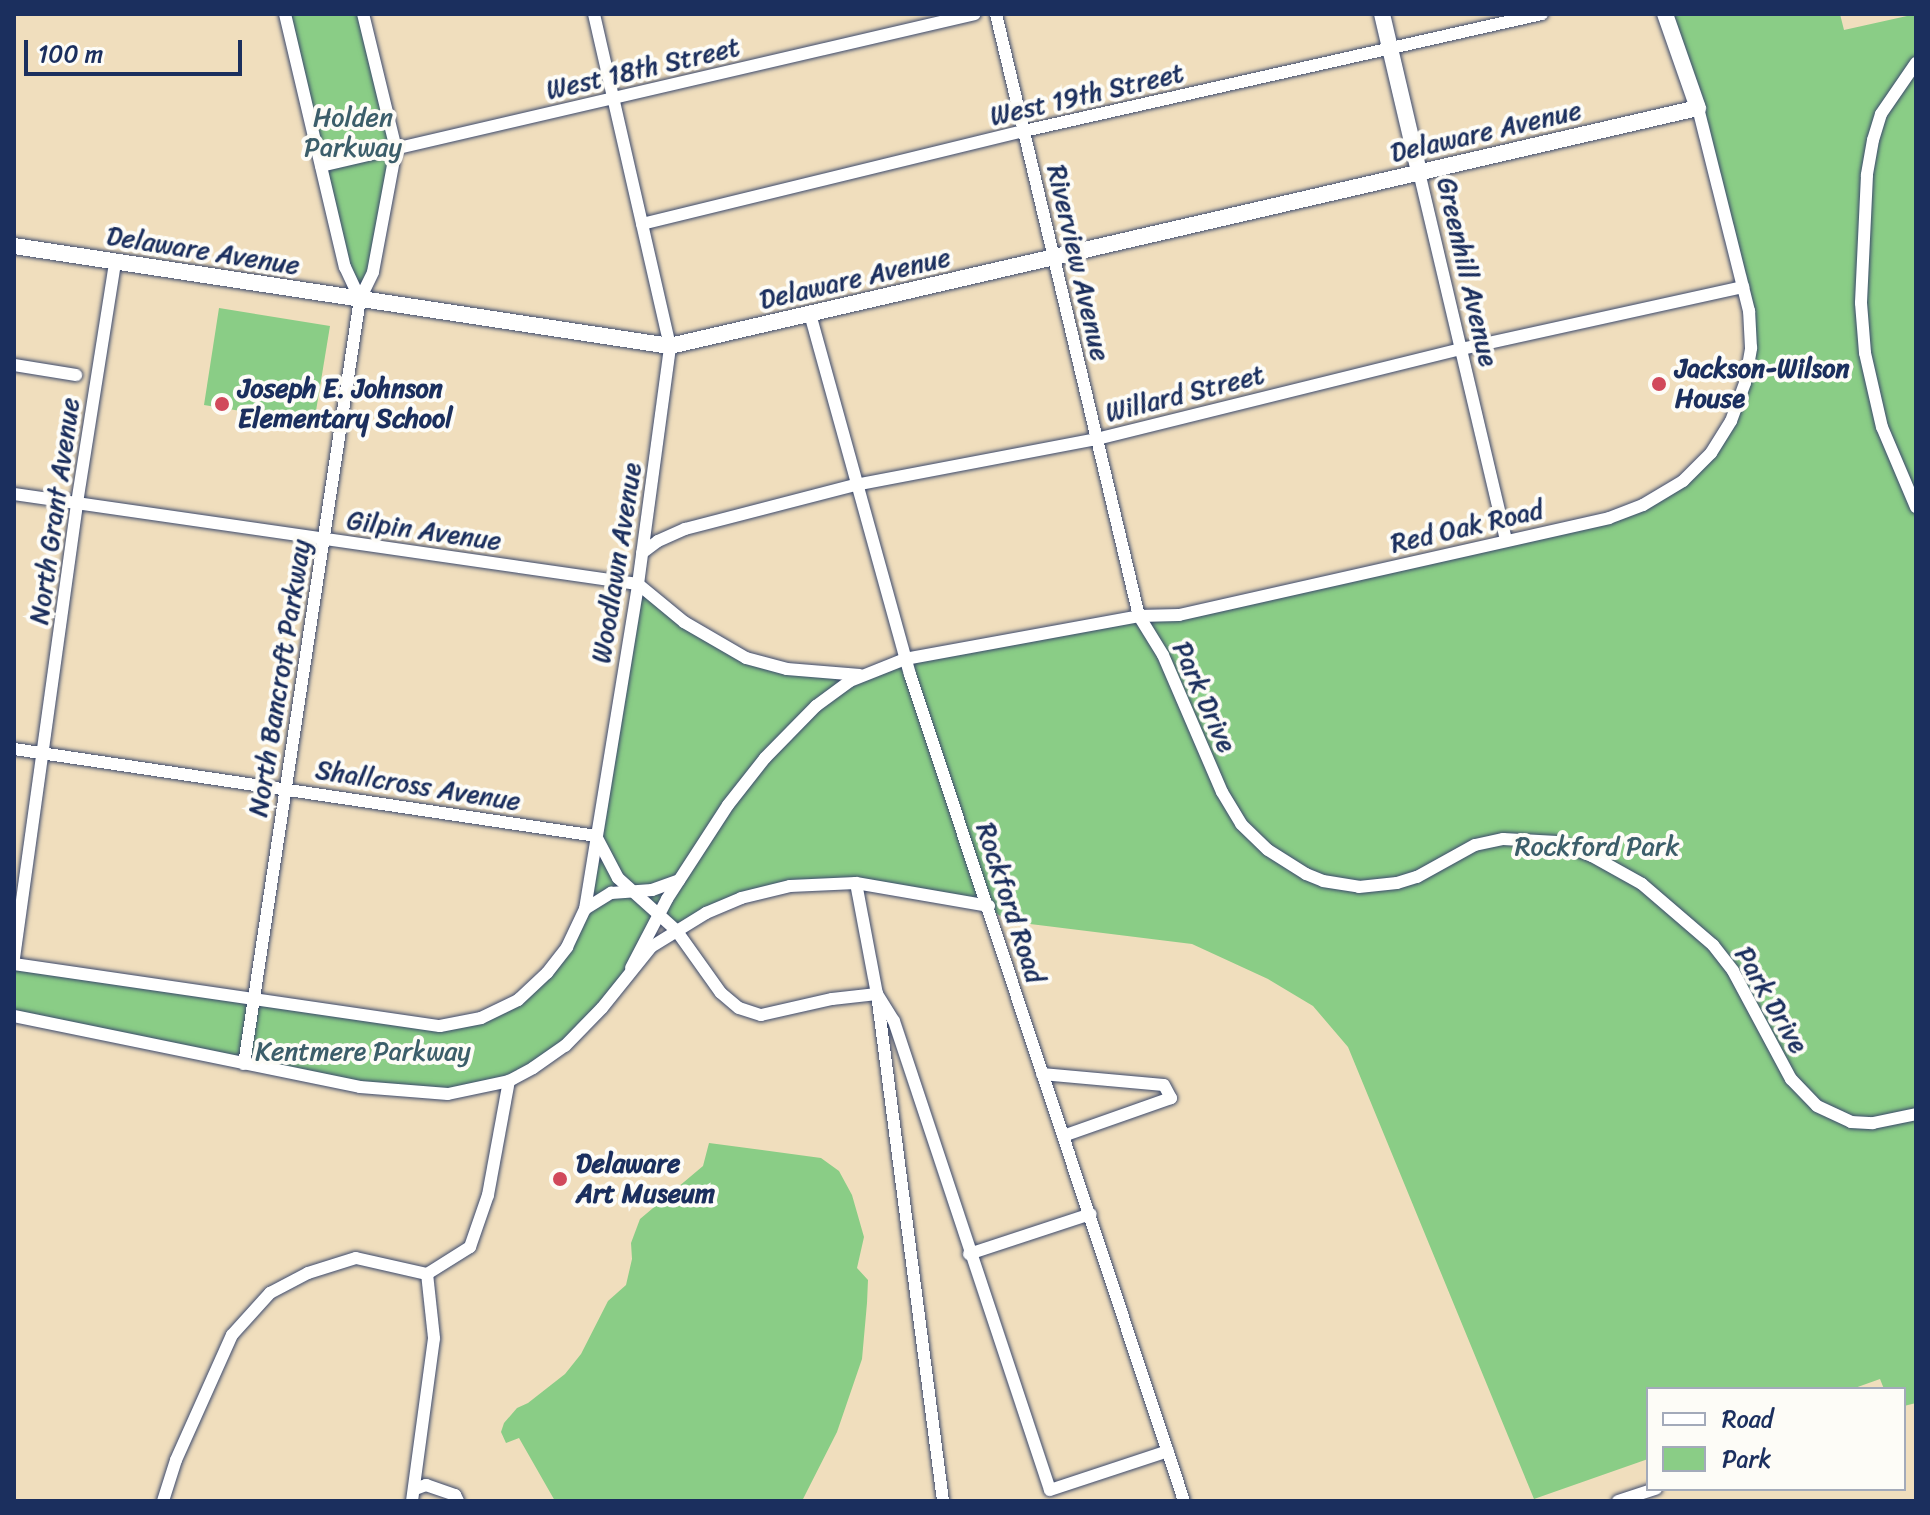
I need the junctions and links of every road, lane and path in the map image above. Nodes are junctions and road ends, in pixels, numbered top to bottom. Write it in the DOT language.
graph roads {
  1 [pos="285,14"];
  2 [pos="363,14"];
  3 [pos="594,14"];
  4 [pos="975,14"];
  5 [pos="996,14"];
  6 [pos="1382,14"];
  7 [pos="1542,14"];
  8 [pos="1665,14"];
  9 [pos="1391,51"];
  10 [pos="1916,63"];
  11 [pos="614,98"];
  12 [pos="1698,108"];
  13 [pos="1024,131"];
  14 [pos="396,149"];
  15 [pos="321,166"];
  16 [pos="1419,172"];
  17 [pos="642,224"];
  18 [pos="14,246"];
  19 [pos="1054,257"];
  20 [pos="115,262"];
  21 [pos="1743,287"];
  22 [pos="360,299"];
  23 [pos="810,314"];
  24 [pos="670,346"];
  25 [pos="1461,349"];
  26 [pos="14,365"];
  27 [pos="76,375"];
  28 [pos="1097,439"];
  29 [pos="855,485"];
  30 [pos="14,494"];
  31 [pos="77,503"];
  32 [pos="1916,507"];
  33 [pos="324,538"];
  34 [pos="1506,540"];
  35 [pos="642,553"];
  36 [pos="638,584"];
  37 [pos="1139,616"];
  38 [pos="905,659"];
  39 [pos="863,675"];
  40 [pos="14,749"];
  41 [pos="43,754"];
  42 [pos="286,788"];
  43 [pos="596,836"];
  44 [pos="679,880"];
  45 [pos="856,883"];
  46 [pos="630,890"];
  47 [pos="989,906"];
  48 [pos="585,909"];
  49 [pos="659,913"];
  50 [pos="676,930"];
  51 [pos="14,958"];
  52 [pos="14,964"];
  53 [pos="631,968"];
  54 [pos="877,994"];
  55 [pos="254,1000"];
  56 [pos="14,1016"];
  57 [pos="244,1064"];
  58 [pos="1042,1074"];
  59 [pos="509,1081"];
  60 [pos="1916,1114"];
  61 [pos="1063,1136"];
  62 [pos="1091,1214"];
  63 [pos="969,1254"];
  64 [pos="427,1274"];
  65 [pos="1168,1451"];
  66 [pos="1650,1491"];
  67 [pos="414,1495"];
  68 [pos="163,1501"];
  69 [pos="458,1501"];
  70 [pos="943,1501"];
  71 [pos="1184,1501"];
  72 [pos="1618,1501"];
  1 -- 15 [label="street"];
  2 -- 14 [label="street, North Bancroft Parkway"];
  3 -- 11 [label="street, Woodlawn Avenue"];
  4 -- 11 [label="street, West 18th Street"];
  5 -- 13 [label="street, Riverview Avenue"];
  6 -- 9 [label="street, Greenhill Avenue"];
  7 -- 9 [label="street, West 19th Street"];
  8 -- 12 [label="street"];
  9 -- 13 [label="street, West 19th Street"];
  9 -- 16 [label="street, Greenhill Avenue"];
  10 -- 32 [label="street"];
  11 -- 14 [label="street, West 18th Street"];
  11 -- 17 [label="street, Woodlawn Avenue"];
  12 -- 16 [label="street, Delaware Avenue"];
  12 -- 21 [label="street, Red Oak Road"];
  13 -- 17 [label="street, West 19th Street"];
  13 -- 19 [label="street, Riverview Avenue"];
  14 -- 15 [label="street, West 18th Street"];
  14 -- 22 [label="street, North Bancroft Parkway"];
  15 -- 22 [label="street"];
  16 -- 19 [label="street, Delaware Avenue"];
  16 -- 25 [label="street, Greenhill Avenue"];
  17 -- 24 [label="street, Woodlawn Avenue"];
  18 -- 20 [label="street, Delaware Avenue"];
  19 -- 23 [label="street, Delaware Avenue"];
  19 -- 28 [label="street, Riverview Avenue"];
  20 -- 22 [label="street, Delaware Avenue"];
  20 -- 31 [label="street, North Grant Avenue"];
  21 -- 25 [label="street, Willard Street"];
  21 -- 34 [label="street, Red Oak Road"];
  22 -- 24 [label="street, Delaware Avenue"];
  22 -- 33 [label="street, North Bancroft Parkway"];
  23 -- 24 [label="street, Delaware Avenue"];
  23 -- 29 [label="street, Rockford Road"];
  24 -- 35 [label="street, Woodlawn Avenue"];
  25 -- 28 [label="street, Willard Street"];
  25 -- 34 [label="street, Greenhill Avenue"];
  26 -- 27 [label="street"];
  28 -- 29 [label="street, Willard Street"];
  28 -- 37 [label="street, Riverview Avenue"];
  29 -- 35 [label="street, Willard Street"];
  29 -- 38 [label="street, Rockford Road"];
  30 -- 31 [label="street, Gilpin Avenue"];
  31 -- 33 [label="street, Gilpin Avenue"];
  31 -- 41 [label="street, North Grant Avenue"];
  33 -- 36 [label="street, Gilpin Avenue"];
  33 -- 42 [label="street, North Bancroft Parkway"];
  34 -- 37 [label="street, Red Oak Road"];
  35 -- 36 [label="street, Woodlawn Avenue"];
  36 -- 39 [label="street, Red Oak Road"];
  36 -- 43 [label="street, Woodlawn Avenue"];
  37 -- 38 [label="street, Red Oak Road"];
  37 -- 60 [label="street, Park Drive"];
  38 -- 39 [label="street, Red Oak Road"];
  38 -- 47 [label="street, Rockford Road"];
  39 -- 44 [label="street, Red Oak Road"];
  40 -- 41 [label="street, Shallcross Avenue"];
  41 -- 42 [label="street, Shallcross Avenue"];
  41 -- 51 [label="street, North Grant Avenue"];
  42 -- 43 [label="street, Shallcross Avenue"];
  42 -- 55 [label="street, North Bancroft Parkway"];
  43 -- 46 [label="street"];
  43 -- 48 [label="street, Woodlawn Avenue"];
  44 -- 46 [label="street"];
  44 -- 49 [label="street, Red Oak Road"];
  45 -- 47 [label="street"];
  45 -- 50 [label="street"];
  45 -- 54 [label="street"];
  46 -- 48 [label="street"];
  46 -- 49 [label="street"];
  47 -- 58 [label="street, Rockford Road"];
  48 -- 55 [label="street, Woodlawn Avenue"];
  49 -- 50 [label="street"];
  49 -- 53 [label="street, Red Oak Road"];
  50 -- 53 [label="street"];
  50 -- 54 [label="street"];
  52 -- 55 [label="street"];
  53 -- 59 [label="street"];
  54 -- 63 [label="street"];
  54 -- 70 [label="street"];
  55 -- 57 [label="street, North Bancroft Parkway"];
  56 -- 57 [label="street"];
  57 -- 59 [label="street"];
  58 -- 61 [label="street, Rockford Road"];
  58 -- 61 [label="street"];
  59 -- 64 [label="street"];
  61 -- 62 [label="street, Rockford Road"];
  62 -- 63 [label="street"];
  62 -- 65 [label="street, Rockford Road"];
  63 -- 65 [label="street"];
  64 -- 67 [label="street"];
  64 -- 68 [label="street"];
  65 -- 71 [label="street, Rockford Road"];
  66 -- 72 [label="street"];
  67 -- 69 [label="street"];
}
